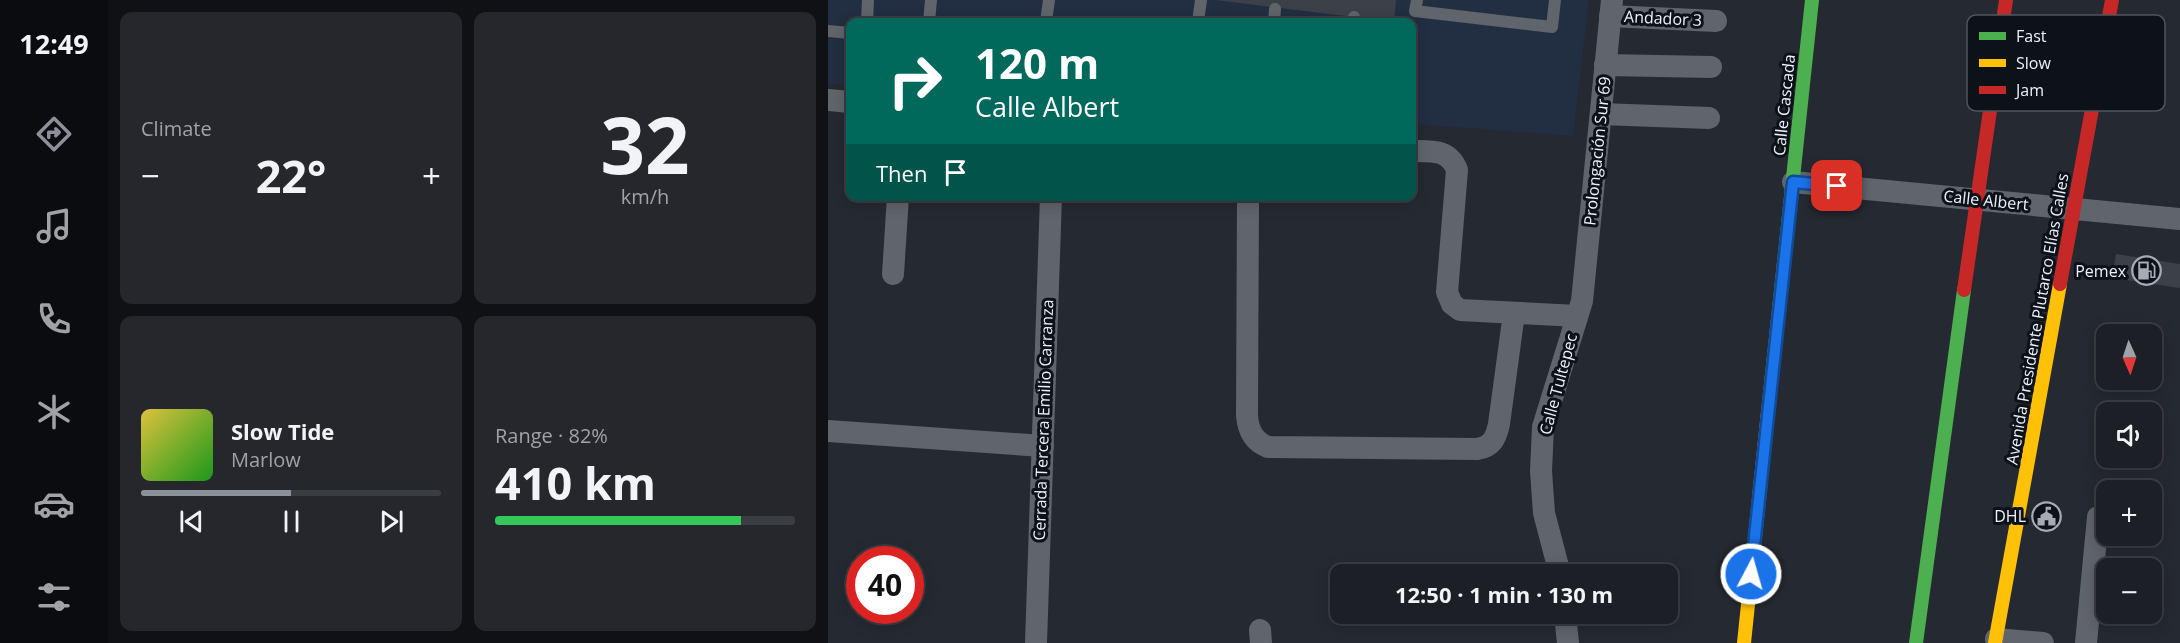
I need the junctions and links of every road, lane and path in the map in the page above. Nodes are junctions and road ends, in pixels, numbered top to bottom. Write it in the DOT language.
graph roads {
  1 [pos="868,0"];
  2 [pos="930,0"];
  3 [pos="1049,0"];
  4 [pos="1201,0"];
  5 [pos="1417,0"];
  6 [pos="1555,0"];
  7 [pos="1812,0"];
  8 [pos="2006,0"];
  9 [pos="2112,0"];
  10 [pos="1611,8"];
  11 [pos="1275,9"];
  12 [pos="2004,15"];
  13 [pos="2109,15"];
  14 [pos="867,18"];
  15 [pos="929,18"];
  16 [pos="1047,18"];
  17 [pos="1199,18"];
  18 [pos="1274,18"];
  19 [pos="1716,21"];
  20 [pos="828,31"];
  21 [pos="846,33"];
  22 [pos="1605,65"];
  23 [pos="1711,67"];
  24 [pos="828,100"];
  25 [pos="846,102"];
  26 [pos="1989,111"];
  27 [pos="2091,111"];
  28 [pos="1600,114"];
  29 [pos="1709,118"];
  30 [pos="1416,151"];
  31 [pos="1793,182"];
  32 [pos="1976,198"];
  33 [pos="898,201"];
  34 [pos="1050,201"];
  35 [pos="1248,201"];
  36 [pos="2073,210"];
  37 [pos="2180,219"];
  38 [pos="893,274"];
  39 [pos="1579,309"];
  40 [pos="1514,313"];
  41 [pos="828,431"];
  42 [pos="1042,446"];
  43 [pos="2096,538"];
  44 [pos="1557,564"];
  45 [pos="1566,624"];
  46 [pos="1996,641"];
  47 [pos="1036,643"];
  48 [pos="1568,643"];
  49 [pos="1744,643"];
  50 [pos="1916,643"];
  51 [pos="2043,643"];
  52 [pos="2086,643"];
  1 -- 14 [label="lane"];
  2 -- 15 [label="lane"];
  3 -- 16 [label="lane"];
  4 -- 17 [label="lane"];
  5 -- 6 [label="lane"];
  7 -- 31 [label="main road, Calle Cascada"];
  8 -- 12 [label="main road"];
  9 -- 13 [label="main road, Avenida Presidente Plutarco Elías Calles"];
  10 -- 19 [label="street, Andador 3"];
  10 -- 22 [label="street, Prolongación Sur 69"];
  11 -- 18 [label="lane"];
  20 -- 21 [label="lane"];
  22 -- 23 [label="street"];
  22 -- 28 [label="street, Prolongación Sur 69"];
  24 -- 25 [label="street"];
  26 -- 32 [label="main road"];
  27 -- 36 [label="main road, Avenida Presidente Plutarco Elías Calles"];
  28 -- 29 [label="street"];
  28 -- 39 [label="street, Prolongación Sur 69"];
  30 -- 40 [label="street"];
  31 -- 32 [label="street, Calle Albert"];
  31 -- 49 [label="main road, Calle Cascada"];
  32 -- 36 [label="street, Calle Albert"];
  32 -- 50 [label="main road"];
  33 -- 38 [label="street"];
  34 -- 42 [label="street, Cerrada Tercera Emilio Carranza"];
  35 -- 40 [label="street"];
  36 -- 37 [label="street, Calle Albert"];
  36 -- 46 [label="main road, Avenida Presidente Plutarco Elías Calles"];
  39 -- 40 [label="street"];
  39 -- 44 [label="street, Calle Tultepec"];
  41 -- 42 [label="street"];
  42 -- 47 [label="street, Cerrada Tercera Emilio Carranza"];
  43 -- 52 [label="street"];
  45 -- 48 [label="street"];
  46 -- 51 [label="street"];
}
